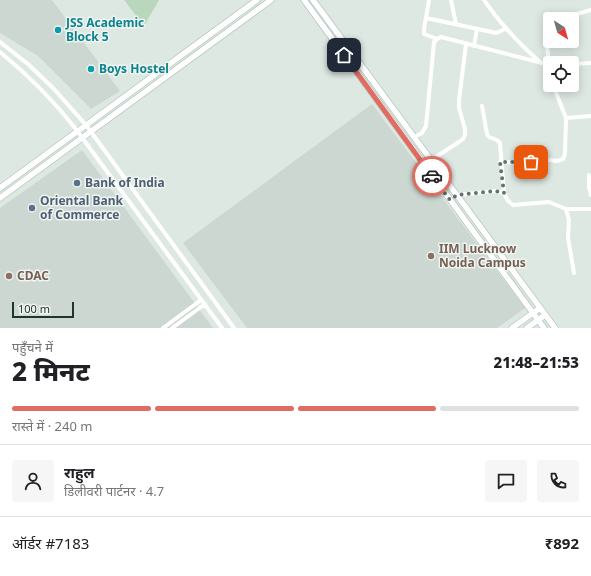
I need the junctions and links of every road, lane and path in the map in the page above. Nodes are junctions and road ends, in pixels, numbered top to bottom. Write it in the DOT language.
graph roads {
  1 [pos="257,0"];
  2 [pos="271,0"];
  3 [pos="304,0"];
  4 [pos="313,0"];
  5 [pos="429,0"];
  6 [pos="451,0"];
  7 [pos="484,0"];
  8 [pos="591,10"];
  9 [pos="579,13"];
  10 [pos="426,18"];
  11 [pos="456,24"];
  12 [pos="477,29"];
  13 [pos="505,29"];
  14 [pos="437,38"];
  15 [pos="0,42"];
  16 [pos="466,44"];
  17 [pos="474,46"];
  18 [pos="0,52"];
  19 [pos="541,63"];
  20 [pos="591,63"];
  21 [pos="579,64"];
  22 [pos="557,92"];
  23 [pos="482,106"];
  24 [pos="591,116"];
  25 [pos="566,118"];
  26 [pos="86,125"];
  27 [pos="78,131"];
  28 [pos="91,132"];
  29 [pos="414,137"];
  30 [pos="83,138"];
  31 [pos="431,160"];
  32 [pos="500,162"];
  33 [pos="589,175"];
  34 [pos="0,188"];
  35 [pos="504,193"];
  36 [pos="457,195"];
  37 [pos="591,195"];
  38 [pos="0,198"];
  39 [pos="450,200"];
  40 [pos="566,209"];
  41 [pos="591,209"];
  42 [pos="574,273"];
  43 [pos="202,300"];
  44 [pos="205,304"];
  45 [pos="540,308"];
  46 [pos="533,313"];
  47 [pos="545,315"];
  48 [pos="538,320"];
  49 [pos="163,328"];
  50 [pos="172,328"];
  51 [pos="222,328"];
  52 [pos="234,328"];
  53 [pos="512,328"];
  54 [pos="527,328"];
  55 [pos="544,328"];
  56 [pos="555,328"];
  1 -- 26 [label="street"];
  2 -- 28 [label="street"];
  3 -- 39 [label="street"];
  4 -- 29 [label="street"];
  5 -- 10 [label="street"];
  6 -- 11 [label="street"];
  7 -- 13 [label="street"];
  8 -- 9 [label="street"];
  10 -- 11 [label="street"];
  10 -- 14 [label="street"];
  11 -- 12 [label="street"];
  12 -- 13 [label="street"];
  12 -- 17 [label="street"];
  13 -- 19 [label="street"];
  14 -- 16 [label="street"];
  14 -- 29 [label="street"];
  15 -- 26 [label="street"];
  16 -- 17 [label="street"];
  16 -- 31 [label="street"];
  17 -- 19 [label="street"];
  18 -- 27 [label="street"];
  20 -- 21 [label="street"];
  22 -- 25 [label="street"];
  23 -- 32 [label="street"];
  24 -- 25 [label="street"];
  25 -- 32 [label="street"];
  26 -- 27 [label="street"];
  26 -- 28 [label="street"];
  27 -- 30 [label="street"];
  27 -- 34 [label="street"];
  28 -- 30 [label="street"];
  28 -- 52 [label="street"];
  29 -- 31 [label="street"];
  30 -- 38 [label="street"];
  30 -- 43 [label="street"];
  31 -- 36 [label="street"];
  32 -- 35 [label="street"];
  33 -- 37 [label="street"];
  35 -- 36 [label="street"];
  35 -- 40 [label="street"];
  36 -- 39 [label="street"];
  36 -- 45 [label="street"];
  39 -- 46 [label="street"];
  40 -- 41 [label="street"];
  40 -- 42 [label="street"];
  43 -- 44 [label="street"];
  43 -- 49 [label="street"];
  44 -- 50 [label="street"];
  44 -- 51 [label="street"];
  45 -- 46 [label="street"];
  45 -- 47 [label="street"];
  46 -- 48 [label="street"];
  46 -- 53 [label="street"];
  47 -- 48 [label="street"];
  47 -- 56 [label="street"];
  48 -- 54 [label="street"];
  48 -- 55 [label="street"];
}
